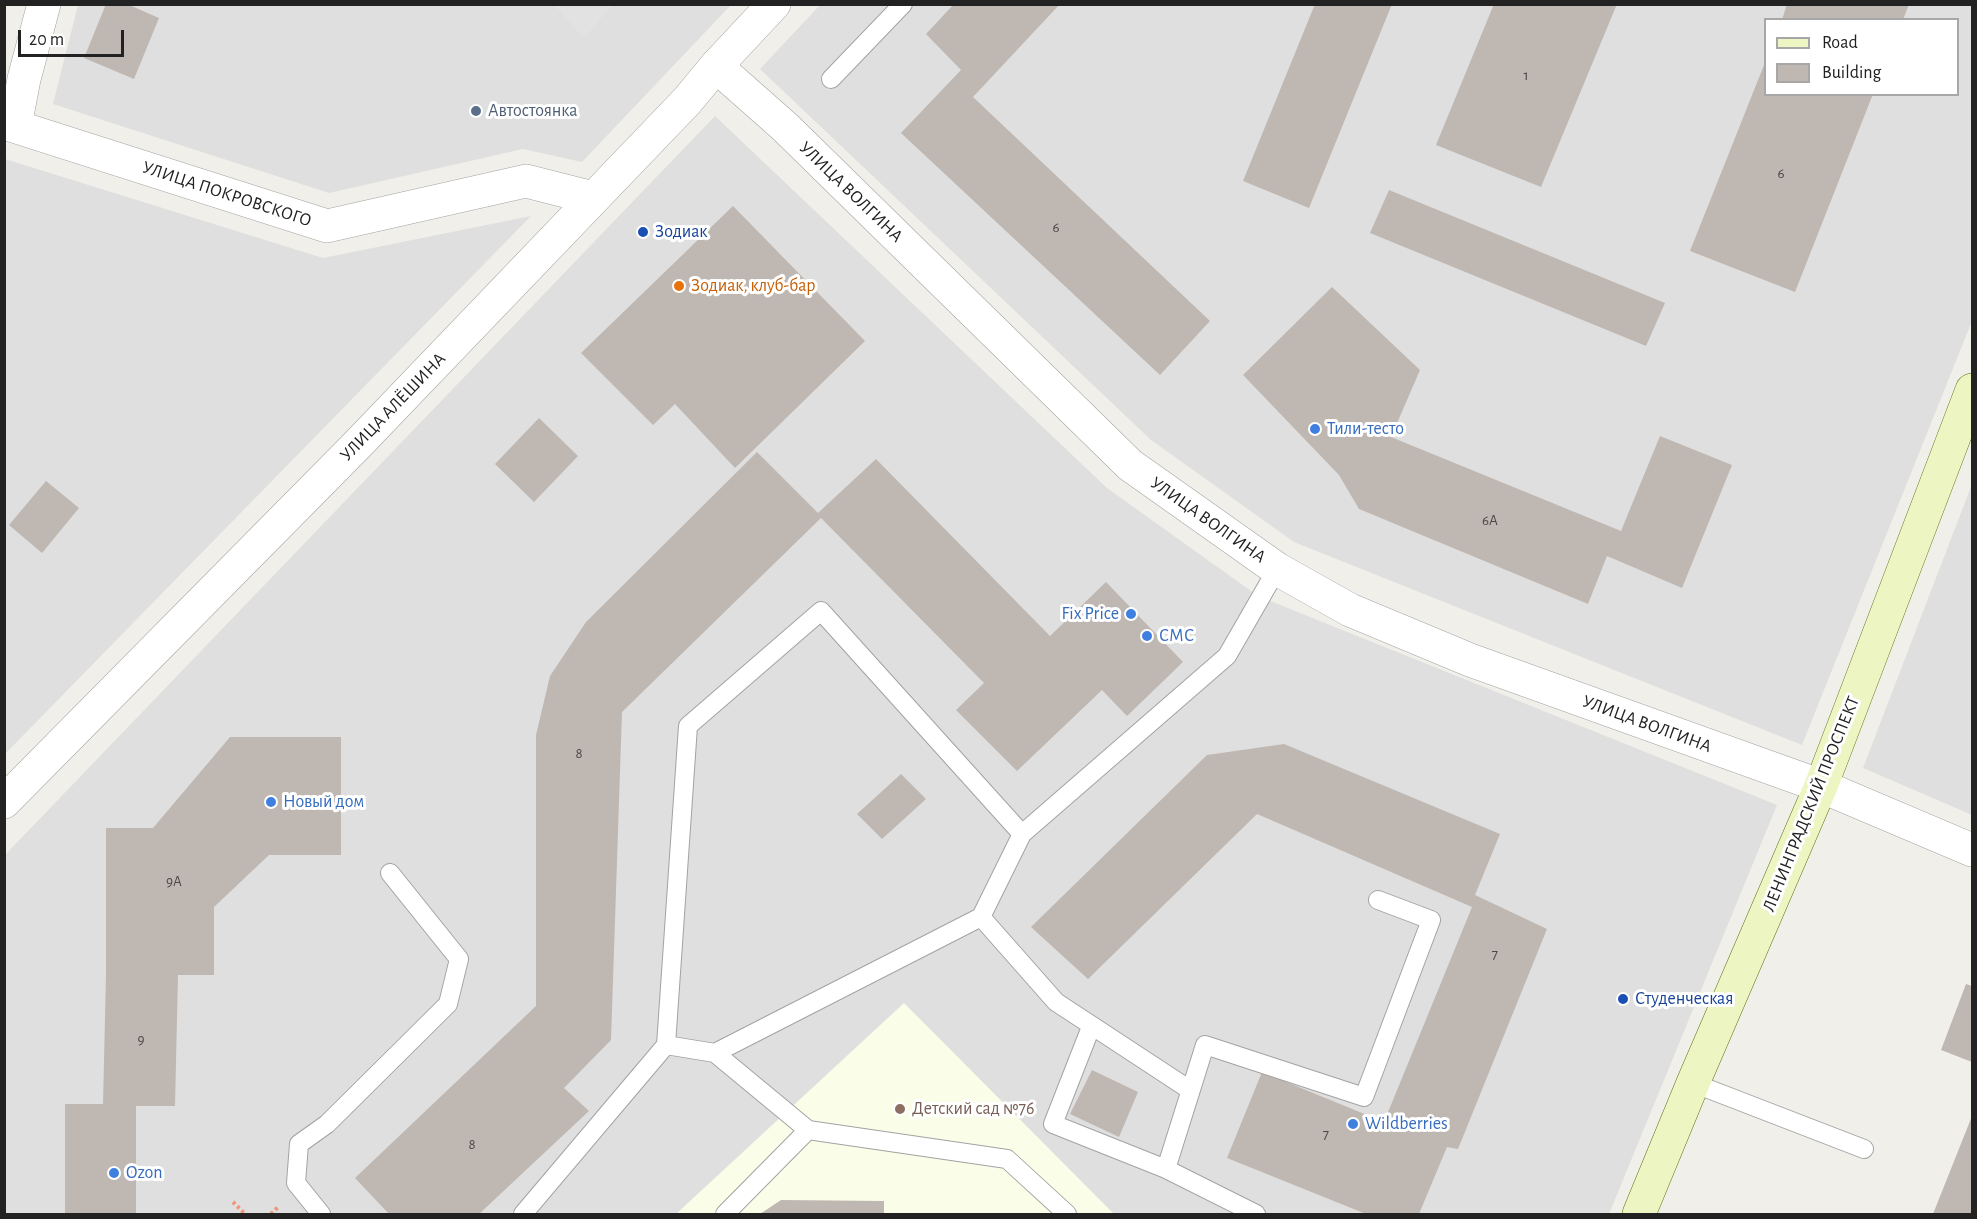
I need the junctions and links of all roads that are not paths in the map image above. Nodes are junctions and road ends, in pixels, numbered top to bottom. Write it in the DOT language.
graph roads {
  1 [pos="44,4"];
  2 [pos="774,4"];
  3 [pos="903,4"];
  4 [pos="716,66"];
  5 [pos="831,79"];
  6 [pos="10,124"];
  7 [pos="593,198"];
  8 [pos="1972,390"];
  9 [pos="1276,569"];
  10 [pos="1821,786"];
  11 [pos="4,802"];
  12 [pos="1022,834"];
  13 [pos="1972,850"];
  14 [pos="390,873"];
  15 [pos="1378,900"];
  16 [pos="981,917"];
  17 [pos="1091,1027"];
  18 [pos="666,1045"];
  19 [pos="715,1053"];
  20 [pos="1693,1083"];
  21 [pos="1190,1090"];
  22 [pos="808,1130"];
  23 [pos="1864,1149"];
  24 [pos="1166,1169"];
  25 [pos="321,1215"];
  26 [pos="522,1215"];
  27 [pos="725,1215"];
  28 [pos="1067,1215"];
  29 [pos="1256,1215"];
  30 [pos="1639,1215"];
  1 -- 6 [label="street"];
  2 -- 4 [label="street, УЛИЦА АЛЁШИНА"];
  3 -- 5 [label="lane"];
  4 -- 7 [label="street, УЛИЦА АЛЁШИНА"];
  4 -- 9 [label="street, УЛИЦА ВОЛГИНА"];
  6 -- 7 [label="street, УЛИЦА ПОКРОВСКОГО"];
  7 -- 11 [label="street, УЛИЦА АЛЁШИНА"];
  8 -- 10 [label="main road, ЛЕНИНГРАДСКИЙ ПРОСПЕКТ"];
  9 -- 10 [label="street, УЛИЦА ВОЛГИНА"];
  9 -- 12 [label="lane"];
  10 -- 13 [label="street, УЛИЦА ВОЛГИНА"];
  10 -- 20 [label="main road, ЛЕНИНГРАДСКИЙ ПРОСПЕКТ"];
  12 -- 16 [label="lane"];
  12 -- 18 [label="lane"];
  14 -- 25 [label="lane"];
  15 -- 21 [label="lane"];
  16 -- 17 [label="lane"];
  16 -- 19 [label="lane"];
  17 -- 21 [label="lane"];
  17 -- 24 [label="lane"];
  18 -- 19 [label="lane"];
  18 -- 26 [label="lane"];
  19 -- 22 [label="lane"];
  20 -- 23 [label="lane"];
  20 -- 30 [label="main road, ЛЕНИНГРАДСКИЙ ПРОСПЕКТ"];
  21 -- 24 [label="lane"];
  22 -- 27 [label="lane"];
  22 -- 28 [label="lane"];
  24 -- 29 [label="lane"];
}
